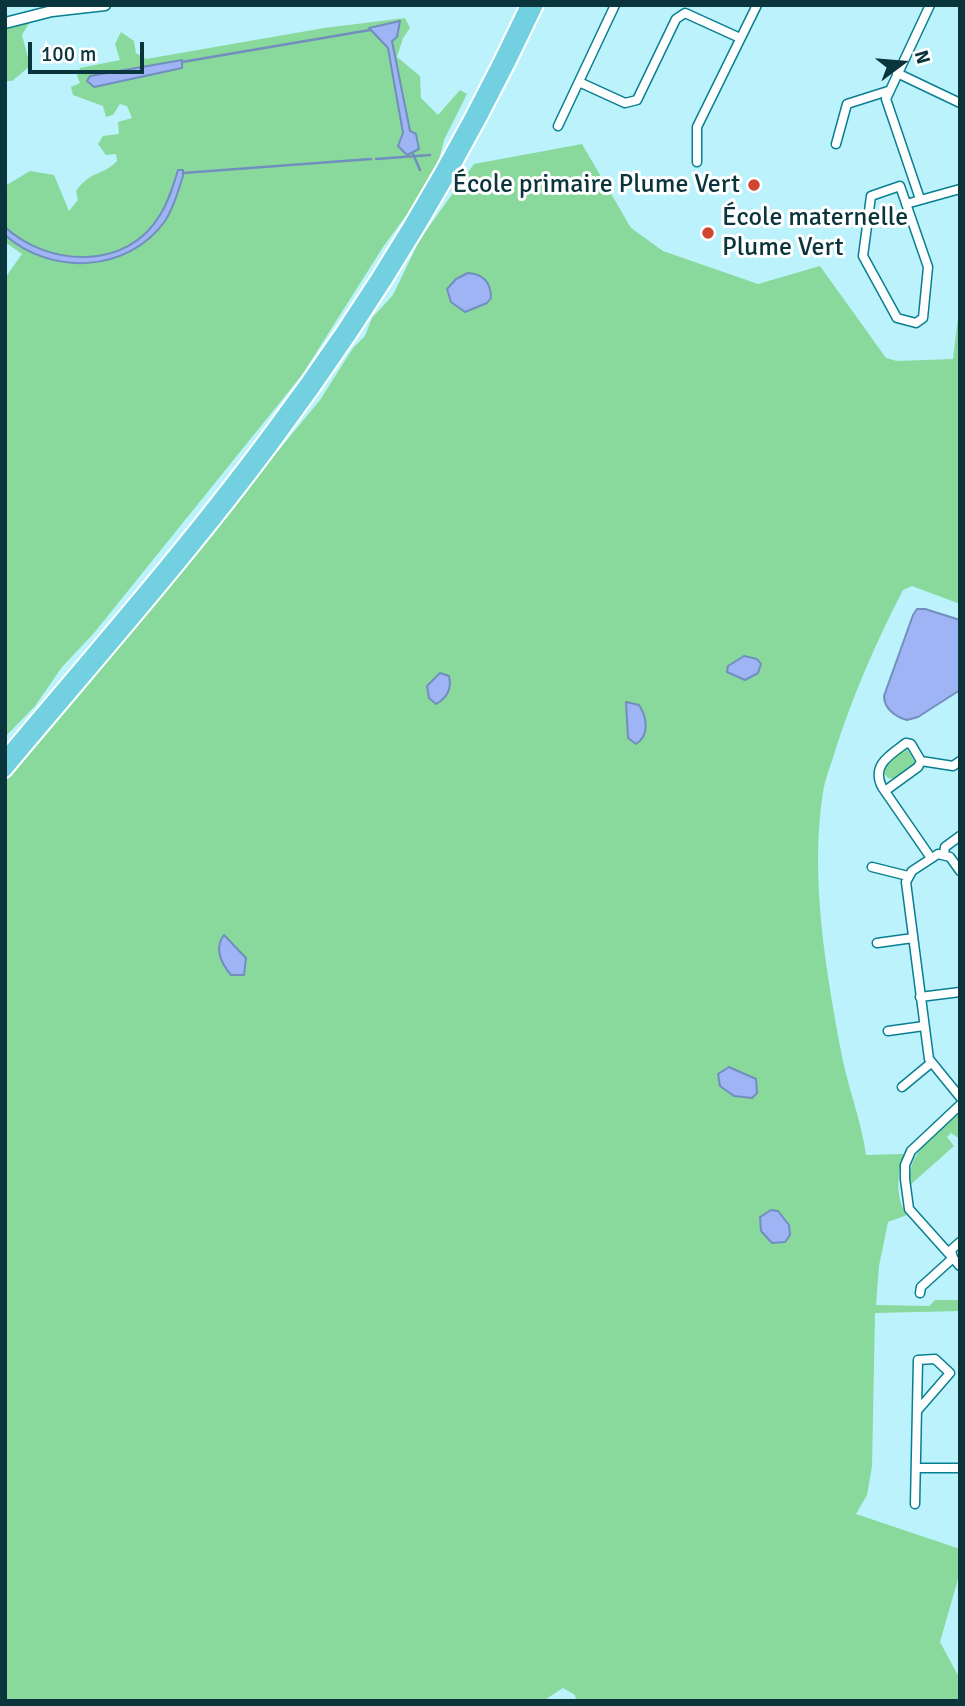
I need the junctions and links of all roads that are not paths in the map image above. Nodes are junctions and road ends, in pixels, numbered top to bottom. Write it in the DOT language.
graph roads {
  1 [pos="105,5"];
  2 [pos="527,5"];
  3 [pos="537,5"];
  4 [pos="615,5"];
  5 [pos="757,5"];
  6 [pos="930,5"];
  7 [pos="5,23"];
  8 [pos="740,38"];
  9 [pos="897,73"];
  10 [pos="579,82"];
  11 [pos="888,91"];
  12 [pos="960,103"];
  13 [pos="558,126"];
  14 [pos="836,144"];
  15 [pos="697,162"];
  16 [pos="914,181"];
  17 [pos="900,186"];
  18 [pos="960,189"];
  19 [pos="920,199"];
  20 [pos="906,204"];
  21 [pos="5,757"];
  22 [pos="921,761"];
  23 [pos="960,761"];
  24 [pos="5,771"];
  25 [pos="885,791"];
  26 [pos="960,836"];
  27 [pos="944,854"];
  28 [pos="931,858"];
  29 [pos="872,867"];
  30 [pos="960,871"];
  31 [pos="908,876"];
  32 [pos="913,938"];
  33 [pos="877,943"];
  34 [pos="960,992"];
  35 [pos="920,997"];
  36 [pos="924,1026"];
  37 [pos="888,1031"];
  38 [pos="931,1063"];
  39 [pos="902,1087"];
  40 [pos="960,1097"];
  41 [pos="960,1105"];
  42 [pos="960,1242"];
  43 [pos="953,1258"];
  44 [pos="960,1266"];
  45 [pos="920,1293"];
  46 [pos="917,1411"];
  47 [pos="917,1468"];
  48 [pos="960,1468"];
  49 [pos="915,1504"];
  1 -- 7 [label="street"];
  2 -- 21 [label="highway"];
  3 -- 24 [label="highway"];
  4 -- 10 [label="street"];
  5 -- 8 [label="street"];
  6 -- 9 [label="street"];
  8 -- 10 [label="street"];
  8 -- 15 [label="street"];
  9 -- 11 [label="street"];
  9 -- 12 [label="street"];
  10 -- 13 [label="street"];
  11 -- 14 [label="street"];
  11 -- 16 [label="street"];
  16 -- 17 [label="street"];
  16 -- 19 [label="street"];
  17 -- 20 [label="street"];
  17 -- 20 [label="street"];
  18 -- 19 [label="street"];
  19 -- 20 [label="street"];
  22 -- 23 [label="street"];
  22 -- 25 [label="street"];
  22 -- 25 [label="street"];
  25 -- 28 [label="street"];
  26 -- 27 [label="street"];
  27 -- 28 [label="street"];
  27 -- 30 [label="street"];
  28 -- 31 [label="street"];
  29 -- 31 [label="street"];
  31 -- 32 [label="street"];
  32 -- 33 [label="street"];
  32 -- 35 [label="street"];
  34 -- 35 [label="street"];
  35 -- 36 [label="street"];
  36 -- 37 [label="street"];
  36 -- 38 [label="street"];
  38 -- 39 [label="street"];
  38 -- 40 [label="street"];
  41 -- 43 [label="street"];
  42 -- 43 [label="street"];
  43 -- 44 [label="street"];
  43 -- 45 [label="street"];
  46 -- 46 [label="street"];
  46 -- 47 [label="street"];
  47 -- 48 [label="street"];
  47 -- 49 [label="street"];
}
